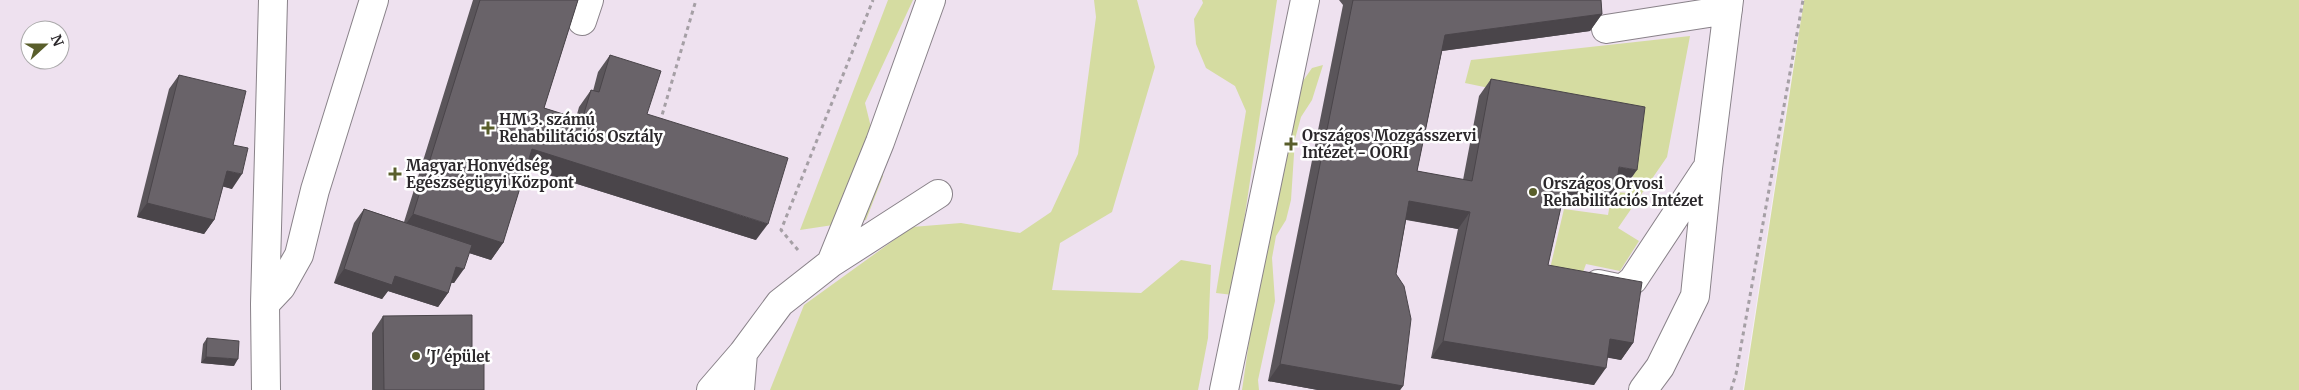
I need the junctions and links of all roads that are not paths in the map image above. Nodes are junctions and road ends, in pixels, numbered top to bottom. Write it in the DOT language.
graph roads {
  1 [pos="272,0"];
  2 [pos="374,0"];
  3 [pos="931,0"];
  4 [pos="1305,0"];
  5 [pos="1729,5"];
  6 [pos="1606,29"];
  7 [pos="1708,168"];
  8 [pos="938,194"];
  9 [pos="824,268"];
  10 [pos="1598,284"];
  11 [pos="265,304"];
  12 [pos="742,353"];
  13 [pos="266,390"];
  14 [pos="711,390"];
  15 [pos="740,390"];
  16 [pos="1224,390"];
  17 [pos="1642,390"];
  1 -- 11 [label="lane"];
  2 -- 11 [label="lane"];
  3 -- 9 [label="lane"];
  4 -- 16 [label="lane"];
  5 -- 6 [label="lane"];
  5 -- 7 [label="lane"];
  7 -- 10 [label="lane"];
  7 -- 17 [label="lane"];
  8 -- 9 [label="lane"];
  9 -- 12 [label="lane"];
  11 -- 13 [label="lane"];
  12 -- 14 [label="lane"];
  12 -- 15 [label="lane"];
}
